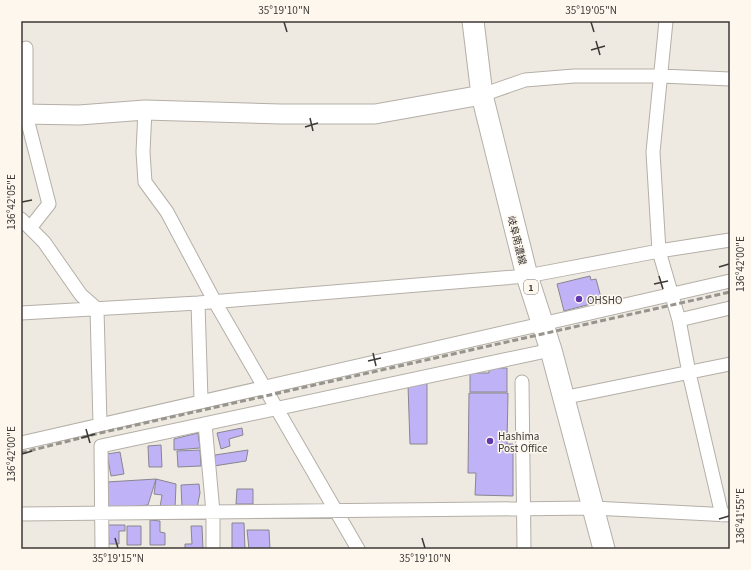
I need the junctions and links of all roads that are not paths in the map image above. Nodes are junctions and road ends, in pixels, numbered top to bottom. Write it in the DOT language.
graph roads {
  1 [pos="473,21"];
  2 [pos="666,21"];
  3 [pos="26,48"];
  4 [pos="661,76"];
  5 [pos="730,80"];
  6 [pos="482,95"];
  7 [pos="145,110"];
  8 [pos="23,114"];
  9 [pos="25,224"];
  10 [pos="730,240"];
  11 [pos="659,251"];
  12 [pos="528,276"];
  13 [pos="730,281"];
  14 [pos="672,295"];
  15 [pos="215,302"];
  16 [pos="198,303"];
  17 [pos="730,308"];
  18 [pos="97,309"];
  19 [pos="21,313"];
  20 [pos="679,320"];
  21 [pos="543,324"];
  22 [pos="551,350"];
  23 [pos="730,364"];
  24 [pos="688,373"];
  25 [pos="522,382"];
  26 [pos="265,386"];
  27 [pos="562,398"];
  28 [pos="201,400"];
  29 [pos="278,409"];
  30 [pos="100,424"];
  31 [pos="205,424"];
  32 [pos="21,443"];
  33 [pos="593,508"];
  34 [pos="524,509"];
  35 [pos="335,510"];
  36 [pos="213,512"];
  37 [pos="21,514"];
  38 [pos="102,514"];
  39 [pos="726,515"];
  40 [pos="102,549"];
  41 [pos="213,549"];
  42 [pos="358,549"];
  43 [pos="524,549"];
  44 [pos="604,549"];
  1 -- 6 [label="main road, 岐阜南濃線 / 1"];
  2 -- 4 [label="street"];
  3 -- 8 [label="street"];
  4 -- 5 [label="street"];
  4 -- 6 [label="street"];
  4 -- 11 [label="street"];
  6 -- 7 [label="street"];
  6 -- 12 [label="main road, 岐阜南濃線 / 1"];
  7 -- 8 [label="street"];
  7 -- 15 [label="street"];
  8 -- 9 [label="street"];
  9 -- 18 [label="street"];
  10 -- 11 [label="street"];
  11 -- 12 [label="street"];
  11 -- 14 [label="street"];
  12 -- 15 [label="street"];
  12 -- 21 [label="main road, 岐阜南濃線 / 1"];
  13 -- 14 [label="street"];
  14 -- 20 [label="street"];
  14 -- 21 [label="street"];
  15 -- 16 [label="street"];
  15 -- 26 [label="street"];
  16 -- 18 [label="street"];
  16 -- 28 [label="street"];
  17 -- 20 [label="street"];
  18 -- 19 [label="street"];
  18 -- 30 [label="street"];
  20 -- 24 [label="street"];
  21 -- 22 [label="main road, 岐阜南濃線 / 1"];
  21 -- 26 [label="street"];
  22 -- 27 [label="main road, 岐阜南濃線 / 1"];
  22 -- 29 [label="street"];
  23 -- 24 [label="street"];
  24 -- 27 [label="street"];
  24 -- 39 [label="street"];
  25 -- 34 [label="street"];
  26 -- 28 [label="street"];
  26 -- 29 [label="street"];
  27 -- 33 [label="main road, 岐阜南濃線 / 1"];
  28 -- 30 [label="street"];
  29 -- 31 [label="street"];
  29 -- 35 [label="street"];
  30 -- 32 [label="street"];
  31 -- 36 [label="street"];
  31 -- 38 [label="street"];
  33 -- 34 [label="street"];
  33 -- 39 [label="street"];
  33 -- 44 [label="main road, 岐阜南濃線 / 1"];
  34 -- 35 [label="street"];
  34 -- 43 [label="street"];
  35 -- 36 [label="street"];
  35 -- 42 [label="street"];
  36 -- 38 [label="street"];
  36 -- 41 [label="street"];
  37 -- 38 [label="street"];
  38 -- 40 [label="street"];
}
